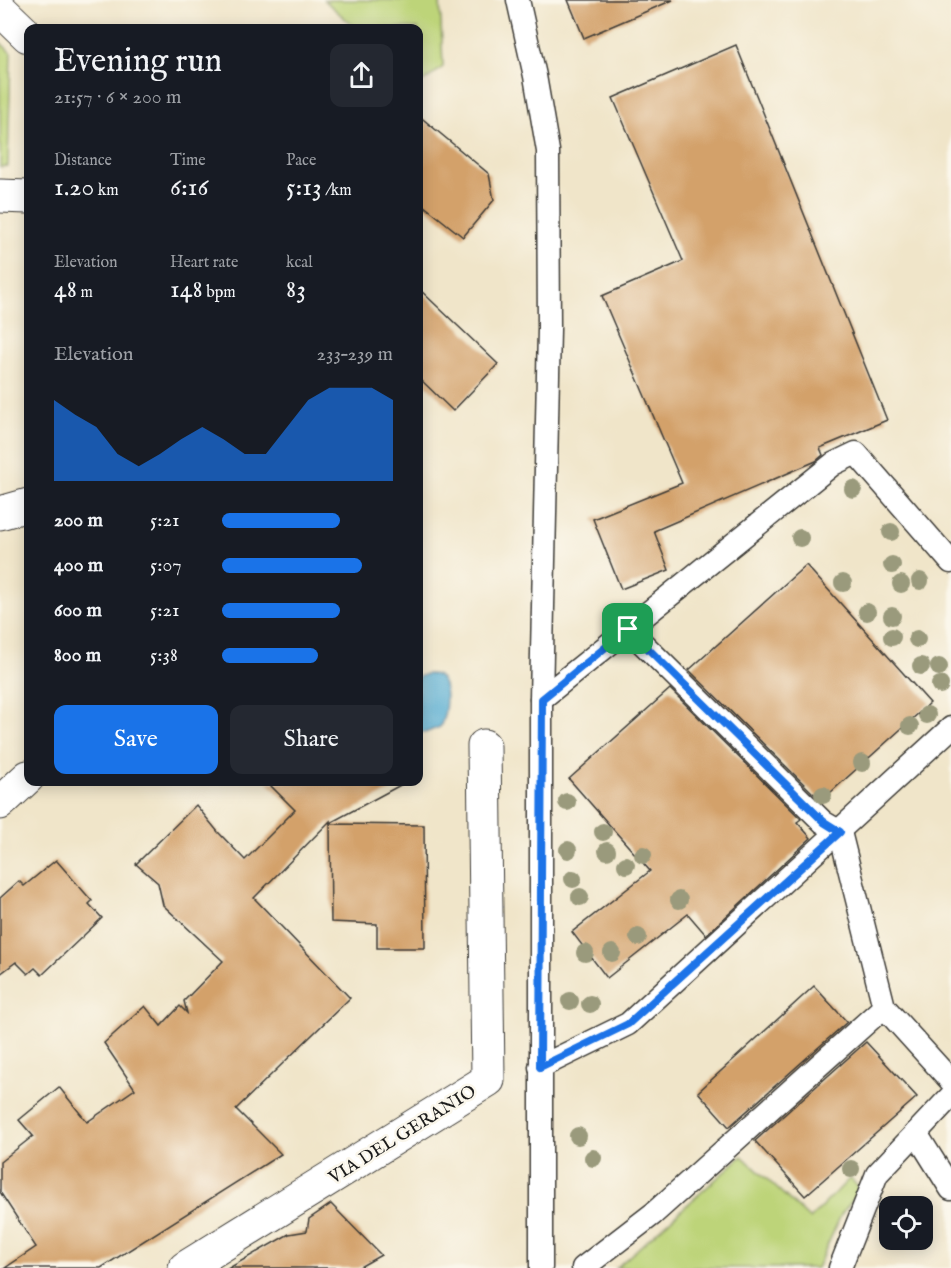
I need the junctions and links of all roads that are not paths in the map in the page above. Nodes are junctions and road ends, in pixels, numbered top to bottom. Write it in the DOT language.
graph roads {
  1 [pos="518,0"];
  2 [pos="0,9"];
  3 [pos="24,32"];
  4 [pos="0,196"];
  5 [pos="24,197"];
  6 [pos="24,506"];
  7 [pos="0,513"];
  8 [pos="951,562"];
  9 [pos="628,629"];
  10 [pos="542,699"];
  11 [pos="951,728"];
  12 [pos="484,746"];
  13 [pos="24,781"];
  14 [pos="0,802"];
  15 [pos="840,832"];
  16 [pos="884,1007"];
  17 [pos="540,1067"];
  18 [pos="951,1081"];
  19 [pos="951,1096"];
  20 [pos="916,1133"];
  21 [pos="951,1189"];
  22 [pos="185,1268"];
  23 [pos="541,1268"];
  24 [pos="583,1268"];
  25 [pos="840,1268"];
  1 -- 10 [label="lane"];
  2 -- 3 [label="street"];
  4 -- 5 [label="street"];
  6 -- 7 [label="street"];
  8 -- 9 [label="lane"];
  9 -- 10 [label="lane"];
  9 -- 15 [label="lane"];
  10 -- 17 [label="lane"];
  11 -- 15 [label="lane"];
  12 -- 22 [label="street, VIA DEL GERANIO"];
  13 -- 14 [label="street"];
  15 -- 16 [label="lane"];
  15 -- 17 [label="lane"];
  16 -- 18 [label="lane"];
  16 -- 24 [label="lane"];
  17 -- 23 [label="lane"];
  19 -- 20 [label="lane"];
  20 -- 21 [label="lane"];
  20 -- 25 [label="lane"];
}
